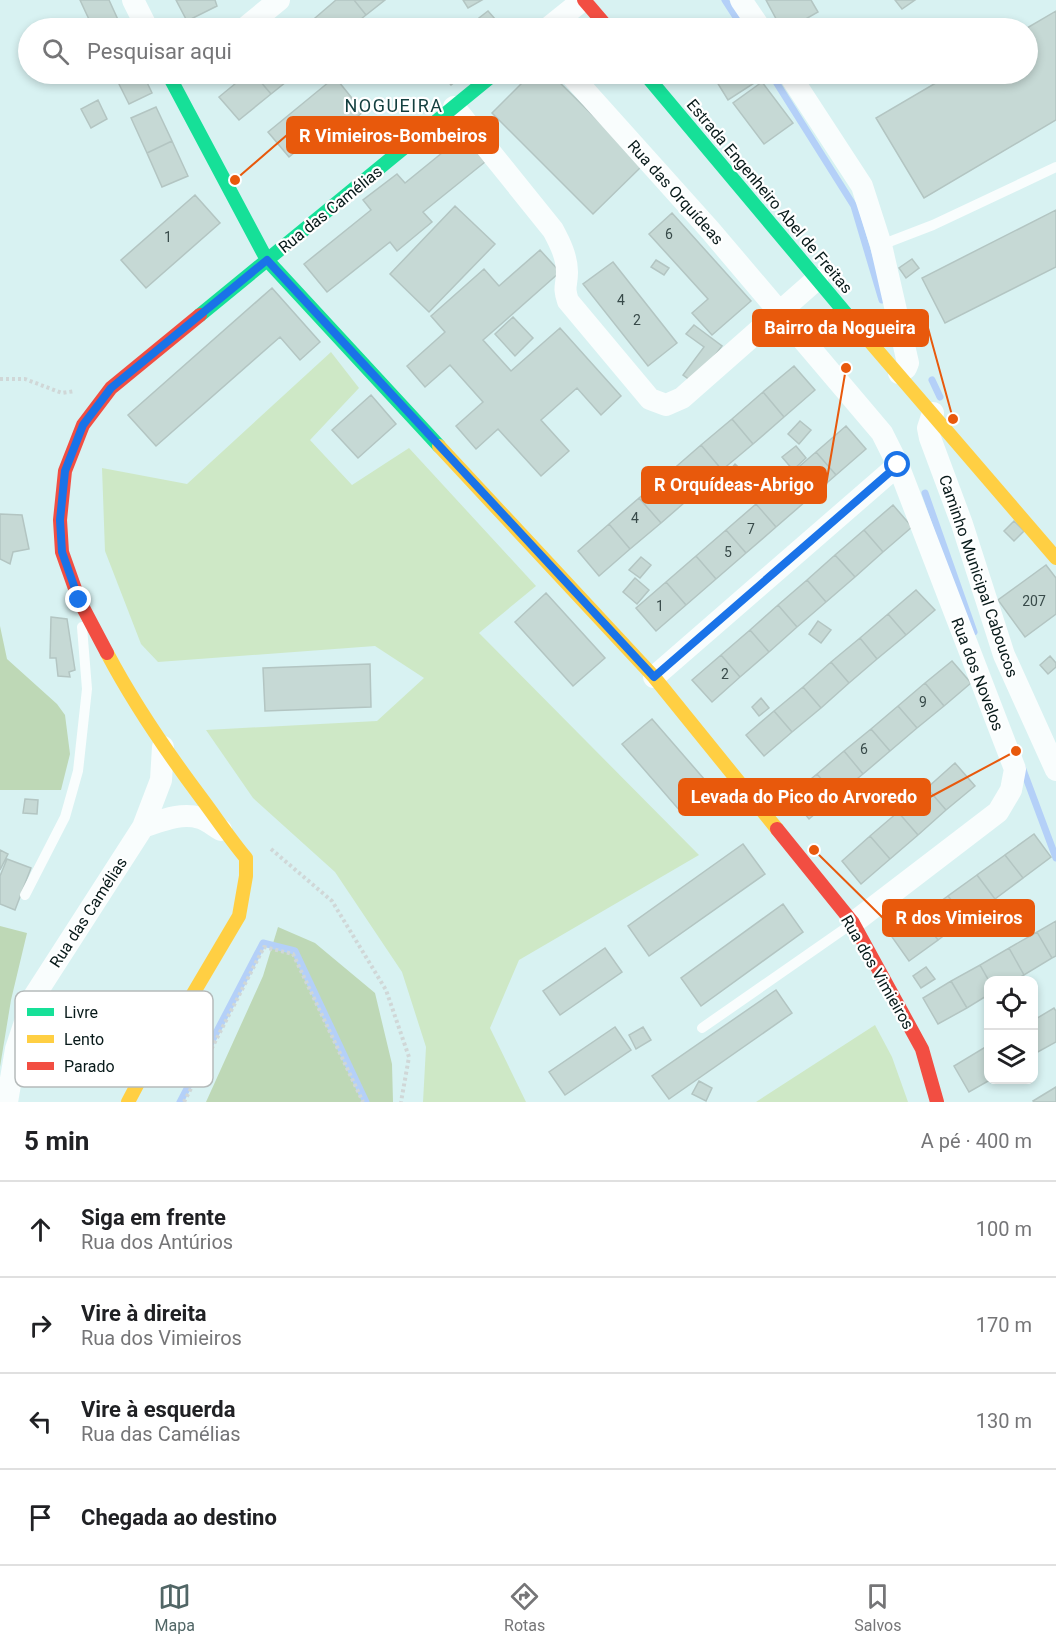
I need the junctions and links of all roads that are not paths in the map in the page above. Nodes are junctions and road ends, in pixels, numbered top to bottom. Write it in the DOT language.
graph roads {
  1 [pos="133,0"];
  2 [pos="279,0"];
  3 [pos="584,0"];
  4 [pos="741,0"];
  5 [pos="142,18"];
  6 [pos="257,18"];
  7 [pos="561,18"];
  8 [pos="599,18"];
  9 [pos="753,18"];
  10 [pos="173,84"];
  11 [pos="482,84"];
  12 [pos="579,84"];
  13 [pos="653,84"];
  14 [pos="796,84"];
  15 [pos="454,107"];
  16 [pos="1056,167"];
  17 [pos="881,245"];
  18 [pos="267,260"];
  19 [pos="817,279"];
  20 [pos="780,311"];
  21 [pos="899,373"];
  22 [pos="933,413"];
  23 [pos="898,465"];
  24 [pos="1056,558"];
  25 [pos="79,600"];
  26 [pos="654,677"];
  27 [pos="163,747"];
  28 [pos="1056,770"];
  29 [pos="143,827"];
  30 [pos="225,833"];
  31 [pos="25,895"];
  32 [pos="854,923"];
  33 [pos="38,991"];
  34 [pos="195,991"];
  35 [pos="702,1028"];
  36 [pos="15,1054"];
  37 [pos="136,1087"];
  38 [pos="7,1102"];
  39 [pos="128,1102"];
  40 [pos="937,1102"];
  1 -- 5 [label="street"];
  2 -- 6 [label="street"];
  3 -- 7 [label="street"];
  3 -- 8 [label="street"];
  4 -- 9 [label="street"];
  10 -- 18 [label="street, Rua dos Vimieiros"];
  11 -- 15 [label="street, Rua das Camélias"];
  12 -- 20 [label="street, Rua das Orquídeas"];
  13 -- 19 [label="street, Estrada Engenheiro Abel de Freitas"];
  14 -- 17 [label="street"];
  15 -- 18 [label="street, Rua das Camélias"];
  15 -- 20 [label="street"];
  16 -- 17 [label="lane"];
  17 -- 21 [label="street"];
  18 -- 25 [label="street, Rua das Camélias"];
  18 -- 26 [label="street, Rua dos Vimieiros"];
  19 -- 20 [label="street"];
  19 -- 21 [label="street, Estrada Engenheiro Abel de Freitas"];
  20 -- 23 [label="street, Rua das Orquídeas"];
  21 -- 22 [label="street, Estrada Engenheiro Abel de Freitas"];
  22 -- 24 [label="street, Estrada Engenheiro Abel de Freitas"];
  22 -- 28 [label="street, Caminho Municipal Caboucos"];
  23 -- 26 [label="street"];
  23 -- 32 [label="street, Rua dos Novelos"];
  25 -- 27 [label="street, Rua das Camélias"];
  25 -- 31 [label="lane"];
  26 -- 32 [label="street, Rua dos Vimieiros"];
  27 -- 29 [label="street, Rua das Camélias"];
  27 -- 30 [label="street, Rua das Camélias"];
  29 -- 30 [label="street, Rua das Camélias"];
  29 -- 33 [label="street, Rua das Camélias"];
  30 -- 34 [label="street, Rua das Camélias"];
  32 -- 35 [label="lane"];
  32 -- 40 [label="street, Rua dos Vimieiros"];
  36 -- 38 [label="street, Rua das Camélias"];
  37 -- 39 [label="street, Rua das Camélias"];
}
